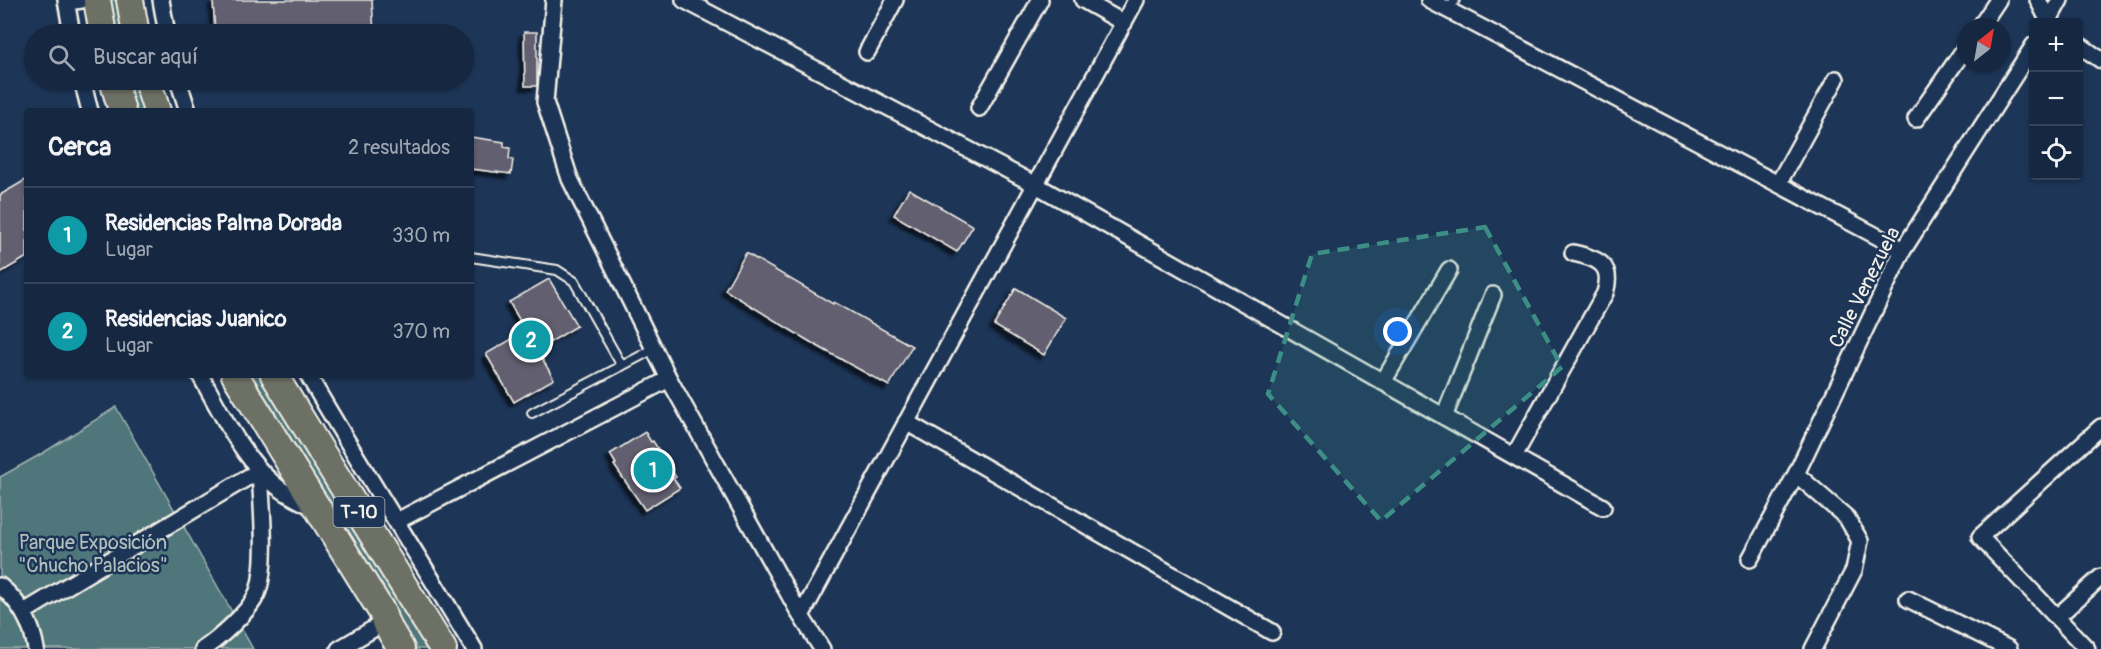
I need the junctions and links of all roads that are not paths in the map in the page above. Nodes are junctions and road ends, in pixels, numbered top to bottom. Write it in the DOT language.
graph roads {
  1 [pos="97,0"];
  2 [pos="130,0"];
  3 [pos="161,0"];
  4 [pos="554,0"];
  5 [pos="684,0"];
  6 [pos="895,0"];
  7 [pos="1040,0"];
  8 [pos="1083,0"];
  9 [pos="1136,0"];
  10 [pos="1429,0"];
  11 [pos="1998,0"];
  12 [pos="2038,0"];
  13 [pos="2060,0"];
  14 [pos="72,1"];
  15 [pos="1452,5"];
  16 [pos="1986,18"];
  17 [pos="2046,18"];
  18 [pos="2050,18"];
  19 [pos="1124,23"];
  20 [pos="72,24"];
  21 [pos="101,24"];
  22 [pos="134,24"];
  23 [pos="165,24"];
  24 [pos="2083,47"];
  25 [pos="867,52"];
  26 [pos="2029,53"];
  27 [pos="1957,60"];
  28 [pos="2101,60"];
  29 [pos="1836,79"];
  30 [pos="85,90"];
  31 [pos="116,90"];
  32 [pos="150,90"];
  33 [pos="181,90"];
  34 [pos="89,108"];
  35 [pos="121,108"];
  36 [pos="156,108"];
  37 [pos="187,108"];
  38 [pos="979,108"];
  39 [pos="1916,119"];
  40 [pos="1778,184"];
  41 [pos="1036,185"];
  42 [pos="1903,250"];
  43 [pos="1573,253"];
  44 [pos="474,257"];
  45 [pos="1449,270"];
  46 [pos="1493,295"];
  47 [pos="654,349"];
  48 [pos="622,366"];
  49 [pos="202,378"];
  50 [pos="237,378"];
  51 [pos="276,378"];
  52 [pos="310,378"];
  53 [pos="669,379"];
  54 [pos="1383,382"];
  55 [pos="531,413"];
  56 [pos="1444,417"];
  57 [pos="906,422"];
  58 [pos="2101,427"];
  59 [pos="1514,456"];
  60 [pos="260,470"];
  61 [pos="1796,474"];
  62 [pos="1603,507"];
  63 [pos="319,510"];
  64 [pos="397,521"];
  65 [pos="1750,559"];
  66 [pos="2101,577"];
  67 [pos="0,586"];
  68 [pos="1908,599"];
  69 [pos="24,612"];
  70 [pos="801,616"];
  71 [pos="2057,617"];
  72 [pos="385,622"];
  73 [pos="1272,632"];
  74 [pos="36,649"];
  75 [pos="203,649"];
  76 [pos="339,649"];
  77 [pos="401,649"];
  78 [pos="443,649"];
  79 [pos="474,649"];
  80 [pos="822,649"];
  81 [pos="1813,649"];
  82 [pos="2009,649"];
  83 [pos="2087,649"];
  1 -- 21 [label="highway"];
  2 -- 22 [label="highway"];
  3 -- 23 [label="street"];
  4 -- 47 [label="street"];
  5 -- 41 [label="street"];
  6 -- 25 [label="street"];
  7 -- 38 [label="street"];
  8 -- 19 [label="street"];
  9 -- 19 [label="street"];
  10 -- 15 [label="street"];
  11 -- 16 [label="street"];
  12 -- 17 [label="street"];
  13 -- 18 [label="street"];
  14 -- 20 [label="street"];
  15 -- 40 [label="street"];
  19 -- 41 [label="street"];
  24 -- 28 [label="street"];
  26 -- 42 [label="street, Calle Venezuela"];
  27 -- 39 [label="street"];
  29 -- 40 [label="street"];
  30 -- 34 [label="street"];
  31 -- 35 [label="highway"];
  32 -- 36 [label="highway"];
  33 -- 37 [label="street"];
  40 -- 42 [label="street"];
  41 -- 54 [label="street"];
  41 -- 57 [label="street"];
  42 -- 61 [label="street, Calle Venezuela"];
  43 -- 59 [label="street"];
  44 -- 48 [label="lane"];
  45 -- 54 [label="street"];
  46 -- 56 [label="street"];
  47 -- 48 [label="lane"];
  47 -- 53 [label="street"];
  48 -- 55 [label="lane"];
  49 -- 60 [label="street"];
  50 -- 63 [label="highway, T-10"];
  51 -- 78 [label="highway, T-10"];
  52 -- 64 [label="street"];
  53 -- 64 [label="street"];
  53 -- 70 [label="street"];
  54 -- 56 [label="street"];
  56 -- 59 [label="street"];
  57 -- 70 [label="street"];
  57 -- 73 [label="street"];
  58 -- 71 [label="street"];
  59 -- 62 [label="street"];
  60 -- 63 [label="street"];
  60 -- 69 [label="street"];
  60 -- 75 [label="street"];
  61 -- 65 [label="street, Calle Venezuela"];
  61 -- 81 [label="street"];
  63 -- 72 [label="highway, T-10"];
  64 -- 79 [label="street"];
  66 -- 71 [label="street"];
  67 -- 69 [label="street"];
  68 -- 82 [label="street"];
  69 -- 74 [label="street"];
  70 -- 80 [label="street"];
  71 -- 83 [label="street"];
  72 -- 76 [label="street"];
  72 -- 77 [label="highway, T-10"];
}
